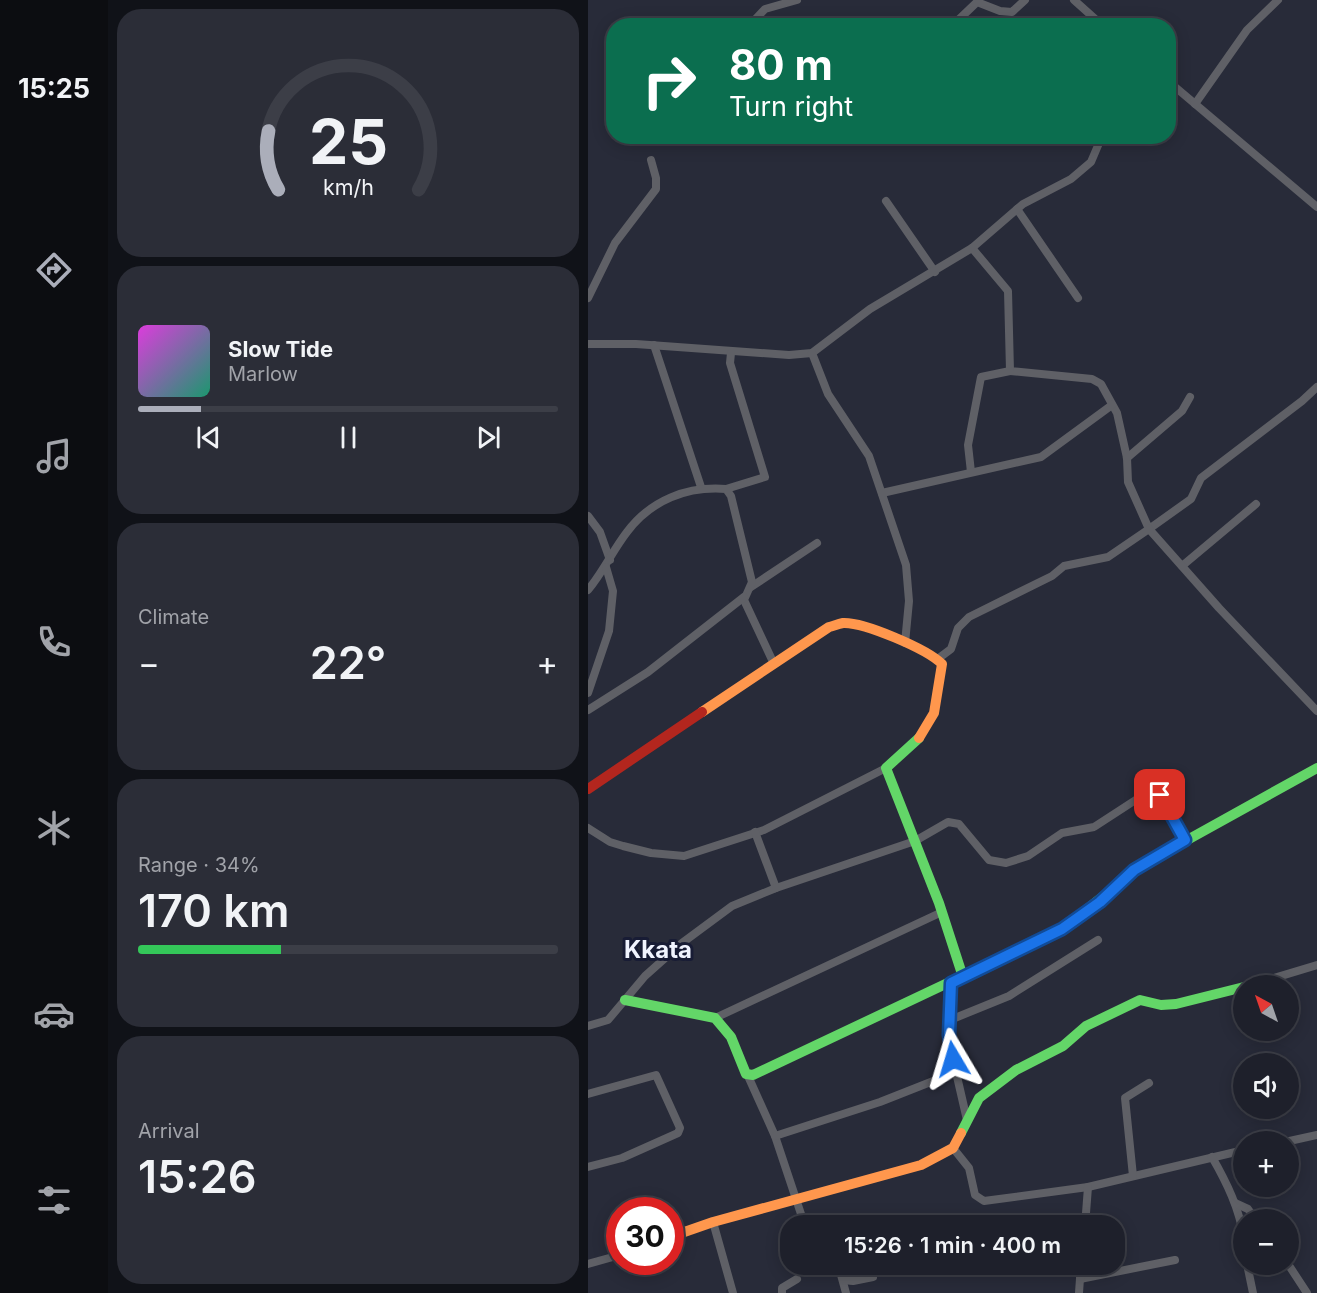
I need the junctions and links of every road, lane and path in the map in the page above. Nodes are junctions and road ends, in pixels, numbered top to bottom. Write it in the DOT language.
graph roads {
  1 [pos="797,0"];
  2 [pos="1025,0"];
  3 [pos="1074,0"];
  4 [pos="1278,0"];
  5 [pos="757,18"];
  6 [pos="960,18"];
  7 [pos="1094,18"];
  8 [pos="1176,88"];
  9 [pos="1195,104"];
  10 [pos="1099,144"];
  11 [pos="651,159"];
  12 [pos="886,201"];
  13 [pos="1317,207"];
  14 [pos="1017,209"];
  15 [pos="972,248"];
  16 [pos="935,272"];
  17 [pos="588,297"];
  18 [pos="1078,298"];
  19 [pos="588,344"];
  20 [pos="654,345"];
  21 [pos="812,352"];
  22 [pos="731,353"];
  23 [pos="1010,371"];
  24 [pos="1316,389"];
  25 [pos="1190,397"];
  26 [pos="1112,405"];
  27 [pos="1127,458"];
  28 [pos="971,471"];
  29 [pos="701,487"];
  30 [pos="726,489"];
  31 [pos="882,493"];
  32 [pos="1256,504"];
  33 [pos="588,516"];
  34 [pos="1149,529"];
  35 [pos="817,543"];
  36 [pos="608,563"];
  37 [pos="1182,566"];
  38 [pos="751,587"];
  39 [pos="588,590"];
  40 [pos="744,597"];
  41 [pos="905,643"];
  42 [pos="939,658"];
  43 [pos="774,664"];
  44 [pos="588,693"];
  45 [pos="589,708"];
  46 [pos="1317,711"];
  47 [pos="886,768"];
  48 [pos="1317,768"];
  49 [pos="588,789"];
  50 [pos="588,828"];
  51 [pos="755,832"];
  52 [pos="1185,840"];
  53 [pos="915,841"];
  54 [pos="776,888"];
  55 [pos="942,912"];
  56 [pos="1098,940"];
  57 [pos="1317,965"];
  58 [pos="1284,975"];
  59 [pos="963,977"];
  60 [pos="951,983"];
  61 [pos="1233,990"];
  62 [pos="625,1000"];
  63 [pos="716,1018"];
  64 [pos="950,1020"];
  65 [pos="588,1026"];
  66 [pos="956,1072"];
  67 [pos="748,1076"];
  68 [pos="1149,1083"];
  69 [pos="588,1094"];
  70 [pos="967,1120"];
  71 [pos="1317,1135"];
  72 [pos="775,1136"];
  73 [pos="1299,1139"];
  74 [pos="953,1148"];
  75 [pos="1233,1152"];
  76 [pos="1212,1157"];
  77 [pos="588,1167"];
  78 [pos="1133,1176"];
  79 [pos="1088,1187"];
  80 [pos="799,1200"];
  81 [pos="1235,1203"];
  82 [pos="1237,1209"];
  83 [pos="1248,1209"];
  84 [pos="802,1215"];
  85 [pos="1086,1215"];
  86 [pos="713,1222"];
  87 [pos="684,1232"];
  88 [pos="606,1259"];
  89 [pos="1175,1260"];
  90 [pos="588,1264"];
  91 [pos="841,1275"];
  92 [pos="1080,1275"];
  93 [pos="1249,1275"];
  94 [pos="1295,1275"];
  95 [pos="873,1277"];
  96 [pos="797,1279"];
  97 [pos="1080,1279"];
  98 [pos="843,1280"];
  99 [pos="733,1293"];
  100 [pos="782,1293"];
  101 [pos="846,1293"];
  102 [pos="1079,1293"];
  103 [pos="1253,1293"];
  104 [pos="1307,1293"];
  1 -- 5 [label="street"];
  2 -- 6 [label="street"];
  3 -- 7 [label="street"];
  4 -- 9 [label="street"];
  8 -- 9 [label="street"];
  9 -- 13 [label="street"];
  10 -- 14 [label="street"];
  11 -- 17 [label="street"];
  12 -- 16 [label="street"];
  14 -- 15 [label="street"];
  14 -- 18 [label="street"];
  15 -- 16 [label="street"];
  15 -- 23 [label="street"];
  16 -- 21 [label="street"];
  19 -- 20 [label="street"];
  20 -- 22 [label="street"];
  20 -- 29 [label="street"];
  21 -- 22 [label="street"];
  21 -- 31 [label="street"];
  22 -- 30 [label="street"];
  23 -- 26 [label="street"];
  23 -- 28 [label="street"];
  24 -- 34 [label="street"];
  25 -- 27 [label="street"];
  26 -- 27 [label="street"];
  26 -- 28 [label="street"];
  27 -- 34 [label="street"];
  28 -- 31 [label="street"];
  29 -- 30 [label="street"];
  29 -- 36 [label="street"];
  30 -- 38 [label="street"];
  31 -- 41 [label="street"];
  32 -- 37 [label="street"];
  33 -- 36 [label="street"];
  34 -- 37 [label="street"];
  34 -- 42 [label="street"];
  35 -- 38 [label="street"];
  36 -- 39 [label="street"];
  36 -- 44 [label="street"];
  37 -- 46 [label="street"];
  38 -- 40 [label="street"];
  40 -- 43 [label="street"];
  40 -- 45 [label="street"];
  41 -- 42 [label="street"];
  41 -- 43 [label="street"];
  42 -- 47 [label="street"];
  43 -- 49 [label="street"];
  47 -- 51 [label="street"];
  47 -- 53 [label="street"];
  48 -- 52 [label="street"];
  50 -- 51 [label="street"];
  51 -- 54 [label="street"];
  52 -- 53 [label="street"];
  52 -- 59 [label="street"];
  53 -- 54 [label="street"];
  53 -- 55 [label="street"];
  54 -- 62 [label="street"];
  55 -- 59 [label="street"];
  55 -- 63 [label="street"];
  56 -- 64 [label="street"];
  57 -- 58 [label="street"];
  59 -- 60 [label="street"];
  60 -- 64 [label="street"];
  60 -- 67 [label="street"];
  61 -- 70 [label="street"];
  62 -- 63 [label="street"];
  62 -- 65 [label="street"];
  63 -- 67 [label="street"];
  64 -- 66 [label="street"];
  66 -- 70 [label="street"];
  66 -- 72 [label="street"];
  67 -- 72 [label="street"];
  68 -- 78 [label="street"];
  69 -- 77 [label="street"];
  70 -- 74 [label="street"];
  71 -- 73 [label="street"];
  72 -- 80 [label="street"];
  74 -- 79 [label="street"];
  74 -- 80 [label="street"];
  75 -- 76 [label="street"];
  76 -- 78 [label="street"];
  76 -- 81 [label="street"];
  78 -- 79 [label="street"];
  79 -- 85 [label="street"];
  80 -- 84 [label="street"];
  80 -- 86 [label="street"];
  81 -- 82 [label="street"];
  81 -- 83 [label="street"];
  86 -- 87 [label="street"];
  86 -- 99 [label="street"];
  88 -- 90 [label="street"];
  89 -- 97 [label="street"];
  91 -- 98 [label="street"];
  92 -- 97 [label="street"];
  93 -- 103 [label="street"];
  94 -- 104 [label="street"];
  95 -- 98 [label="street"];
  96 -- 100 [label="street"];
  97 -- 102 [label="street"];
  98 -- 101 [label="street"];
}
